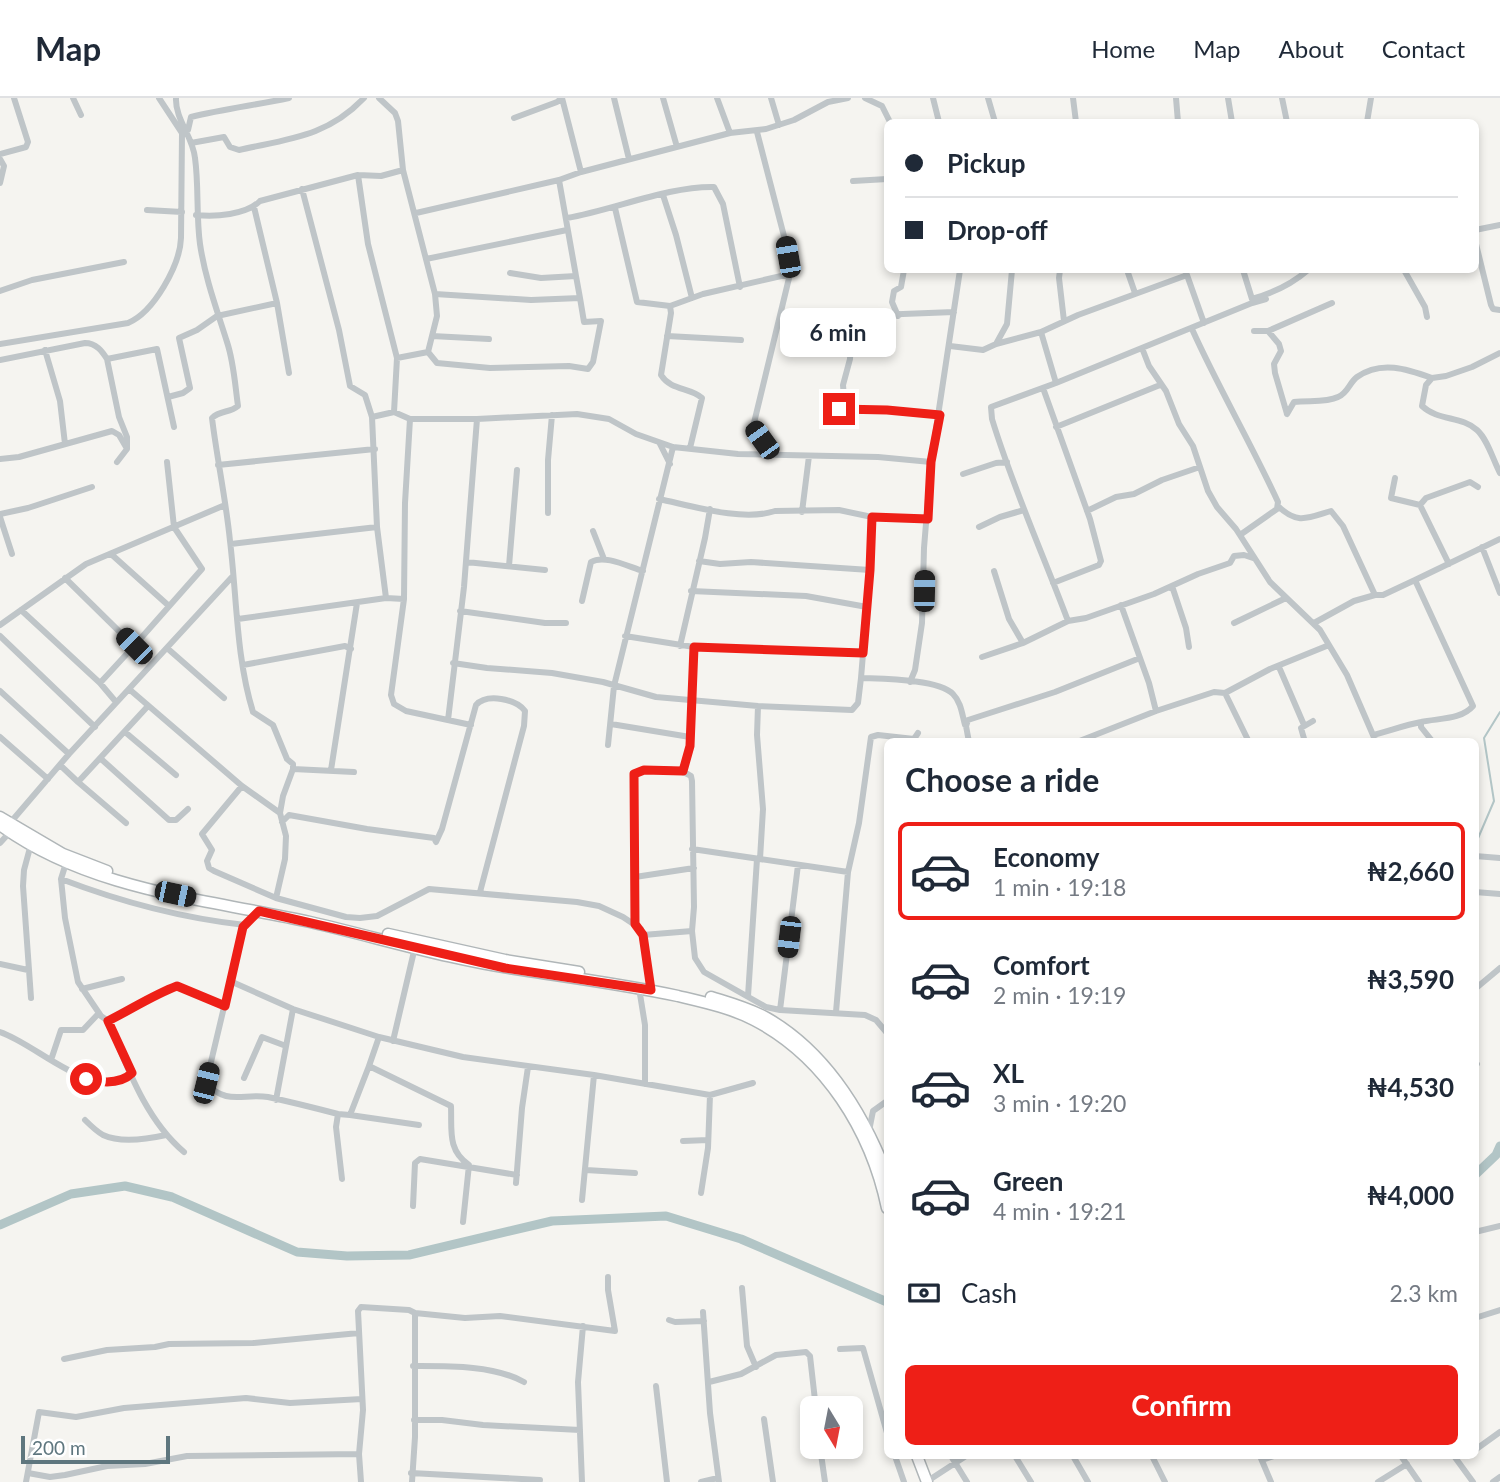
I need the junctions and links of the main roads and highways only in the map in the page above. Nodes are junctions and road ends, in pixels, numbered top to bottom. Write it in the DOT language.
graph roads {
  1 [pos="0,817"];
  2 [pos="6,827"];
  3 [pos="285,914"];
  4 [pos="651,987"];
  5 [pos="884,1168"];
  6 [pos="884,1194"];
  7 [pos="911,1459"];
  8 [pos="918,1459"];
  9 [pos="919,1482"];
  10 [pos="926,1482"];
  1 -- 2 [label="highway"];
  2 -- 3 [label="highway"];
  2 -- 3 [label="highway"];
  3 -- 4 [label="highway"];
  3 -- 4 [label="highway"];
  4 -- 5 [label="highway"];
  4 -- 6 [label="highway"];
  7 -- 9 [label="highway"];
  8 -- 10 [label="highway"];
}
